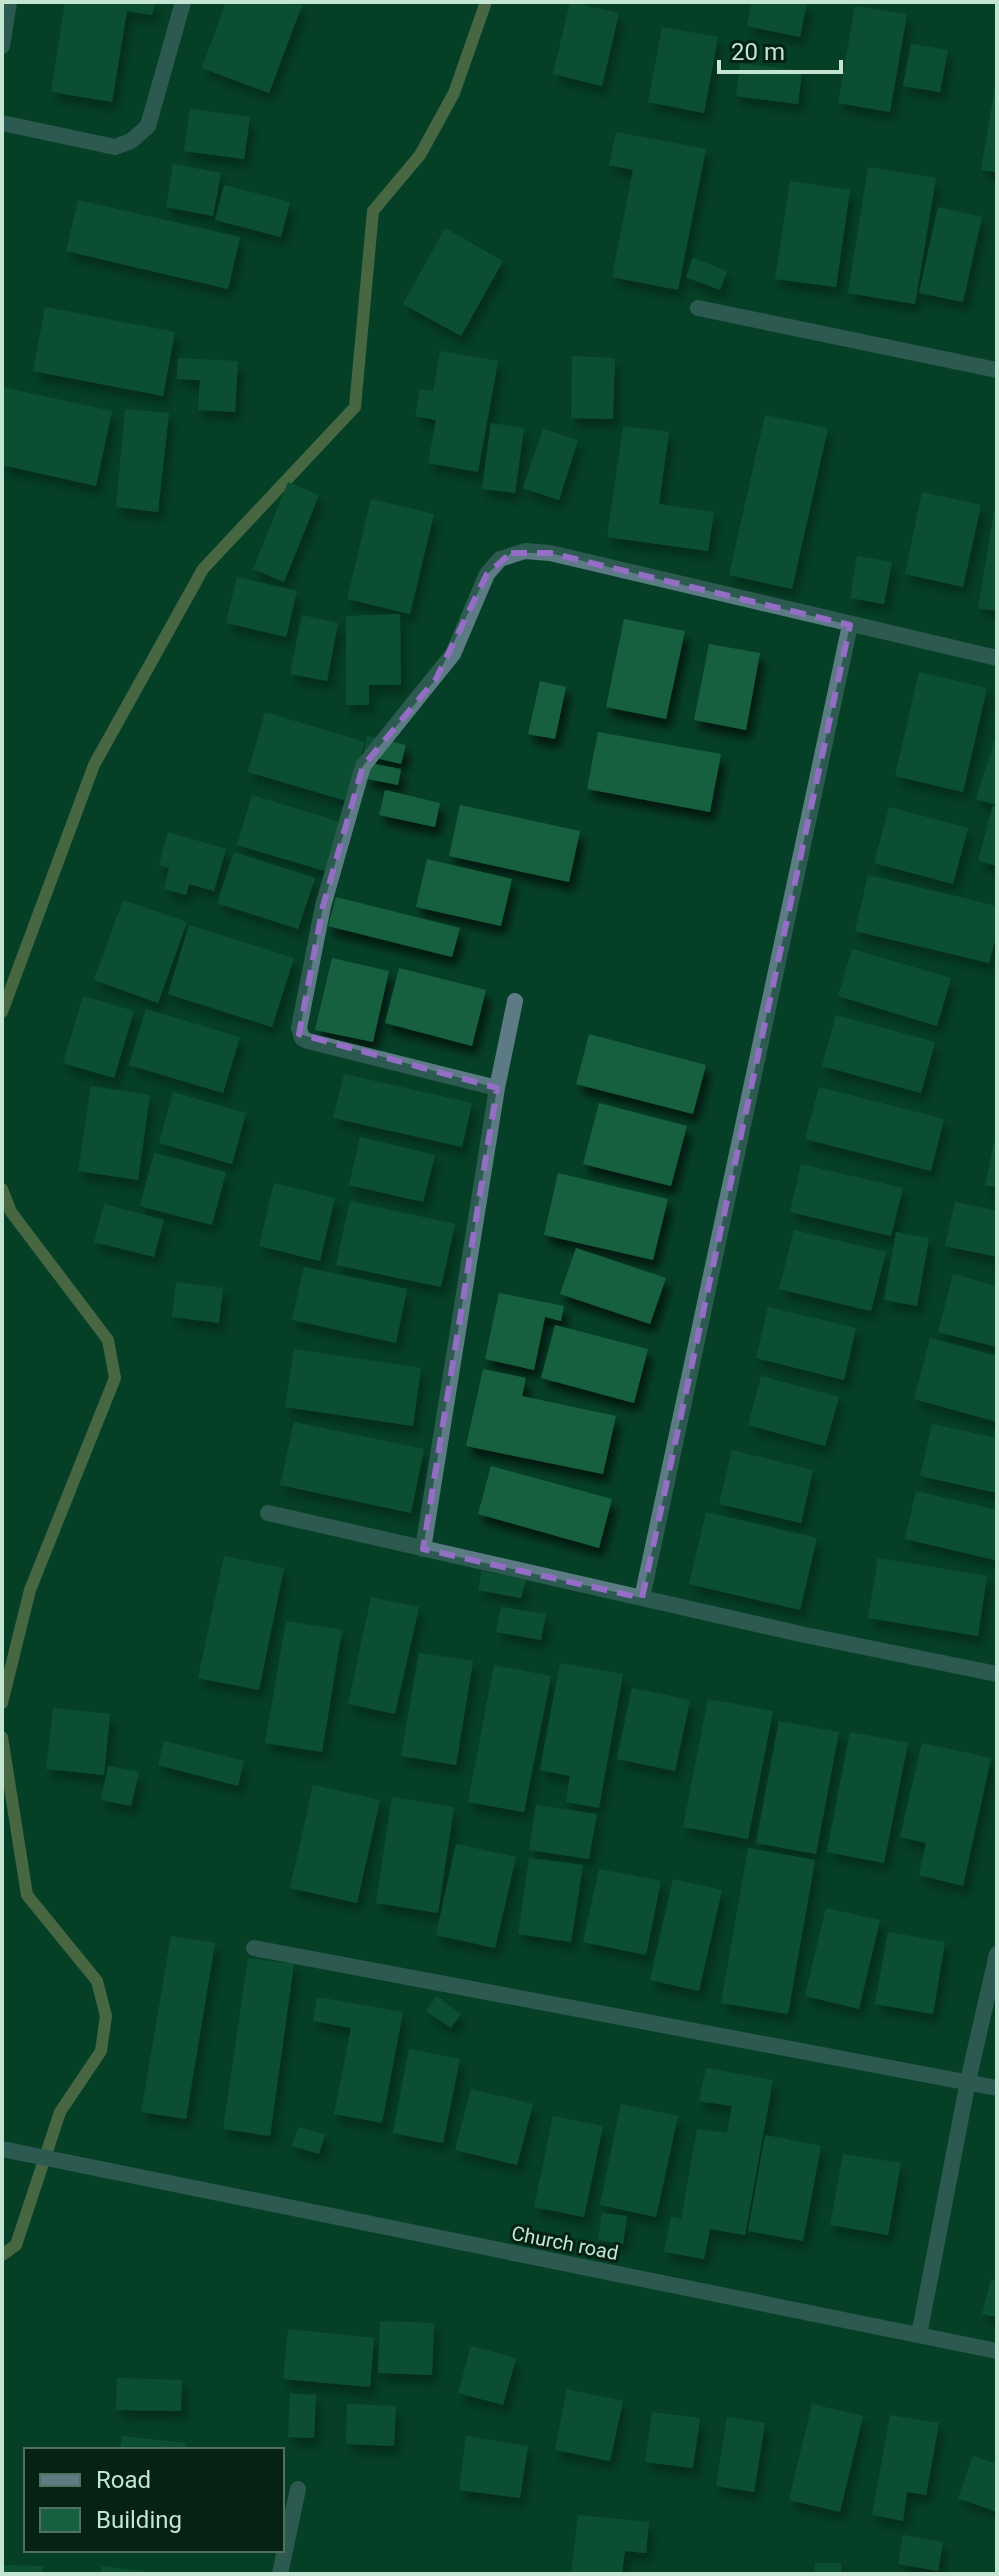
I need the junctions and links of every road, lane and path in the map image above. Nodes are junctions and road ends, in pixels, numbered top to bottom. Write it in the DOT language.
graph roads {
  1 [pos="9,2"];
  2 [pos="183,2"];
  3 [pos="2,46"];
  4 [pos="2,123"];
  5 [pos="698,308"];
  6 [pos="997,370"];
  7 [pos="850,625"];
  8 [pos="997,658"];
  9 [pos="515,1001"];
  10 [pos="497,1088"];
  11 [pos="268,1513"];
  12 [pos="423,1549"];
  13 [pos="642,1598"];
  14 [pos="997,1674"];
  15 [pos="254,1948"];
  16 [pos="997,1954"];
  17 [pos="968,2081"];
  18 [pos="997,2088"];
  19 [pos="2,2149"];
  20 [pos="919,2335"];
  21 [pos="997,2351"];
  22 [pos="298,2489"];
  23 [pos="280,2574"];
  1 -- 3 [label="street"];
  2 -- 4 [label="street"];
  5 -- 6 [label="street"];
  7 -- 8 [label="street"];
  7 -- 10 [label="street"];
  7 -- 13 [label="street"];
  9 -- 10 [label="street"];
  10 -- 12 [label="street"];
  11 -- 12 [label="street"];
  12 -- 13 [label="street"];
  13 -- 14 [label="street"];
  15 -- 17 [label="street"];
  16 -- 17 [label="street"];
  17 -- 18 [label="street"];
  17 -- 20 [label="street"];
  19 -- 20 [label="street, Church road"];
  20 -- 21 [label="street, Church road"];
  22 -- 23 [label="street"];
}
